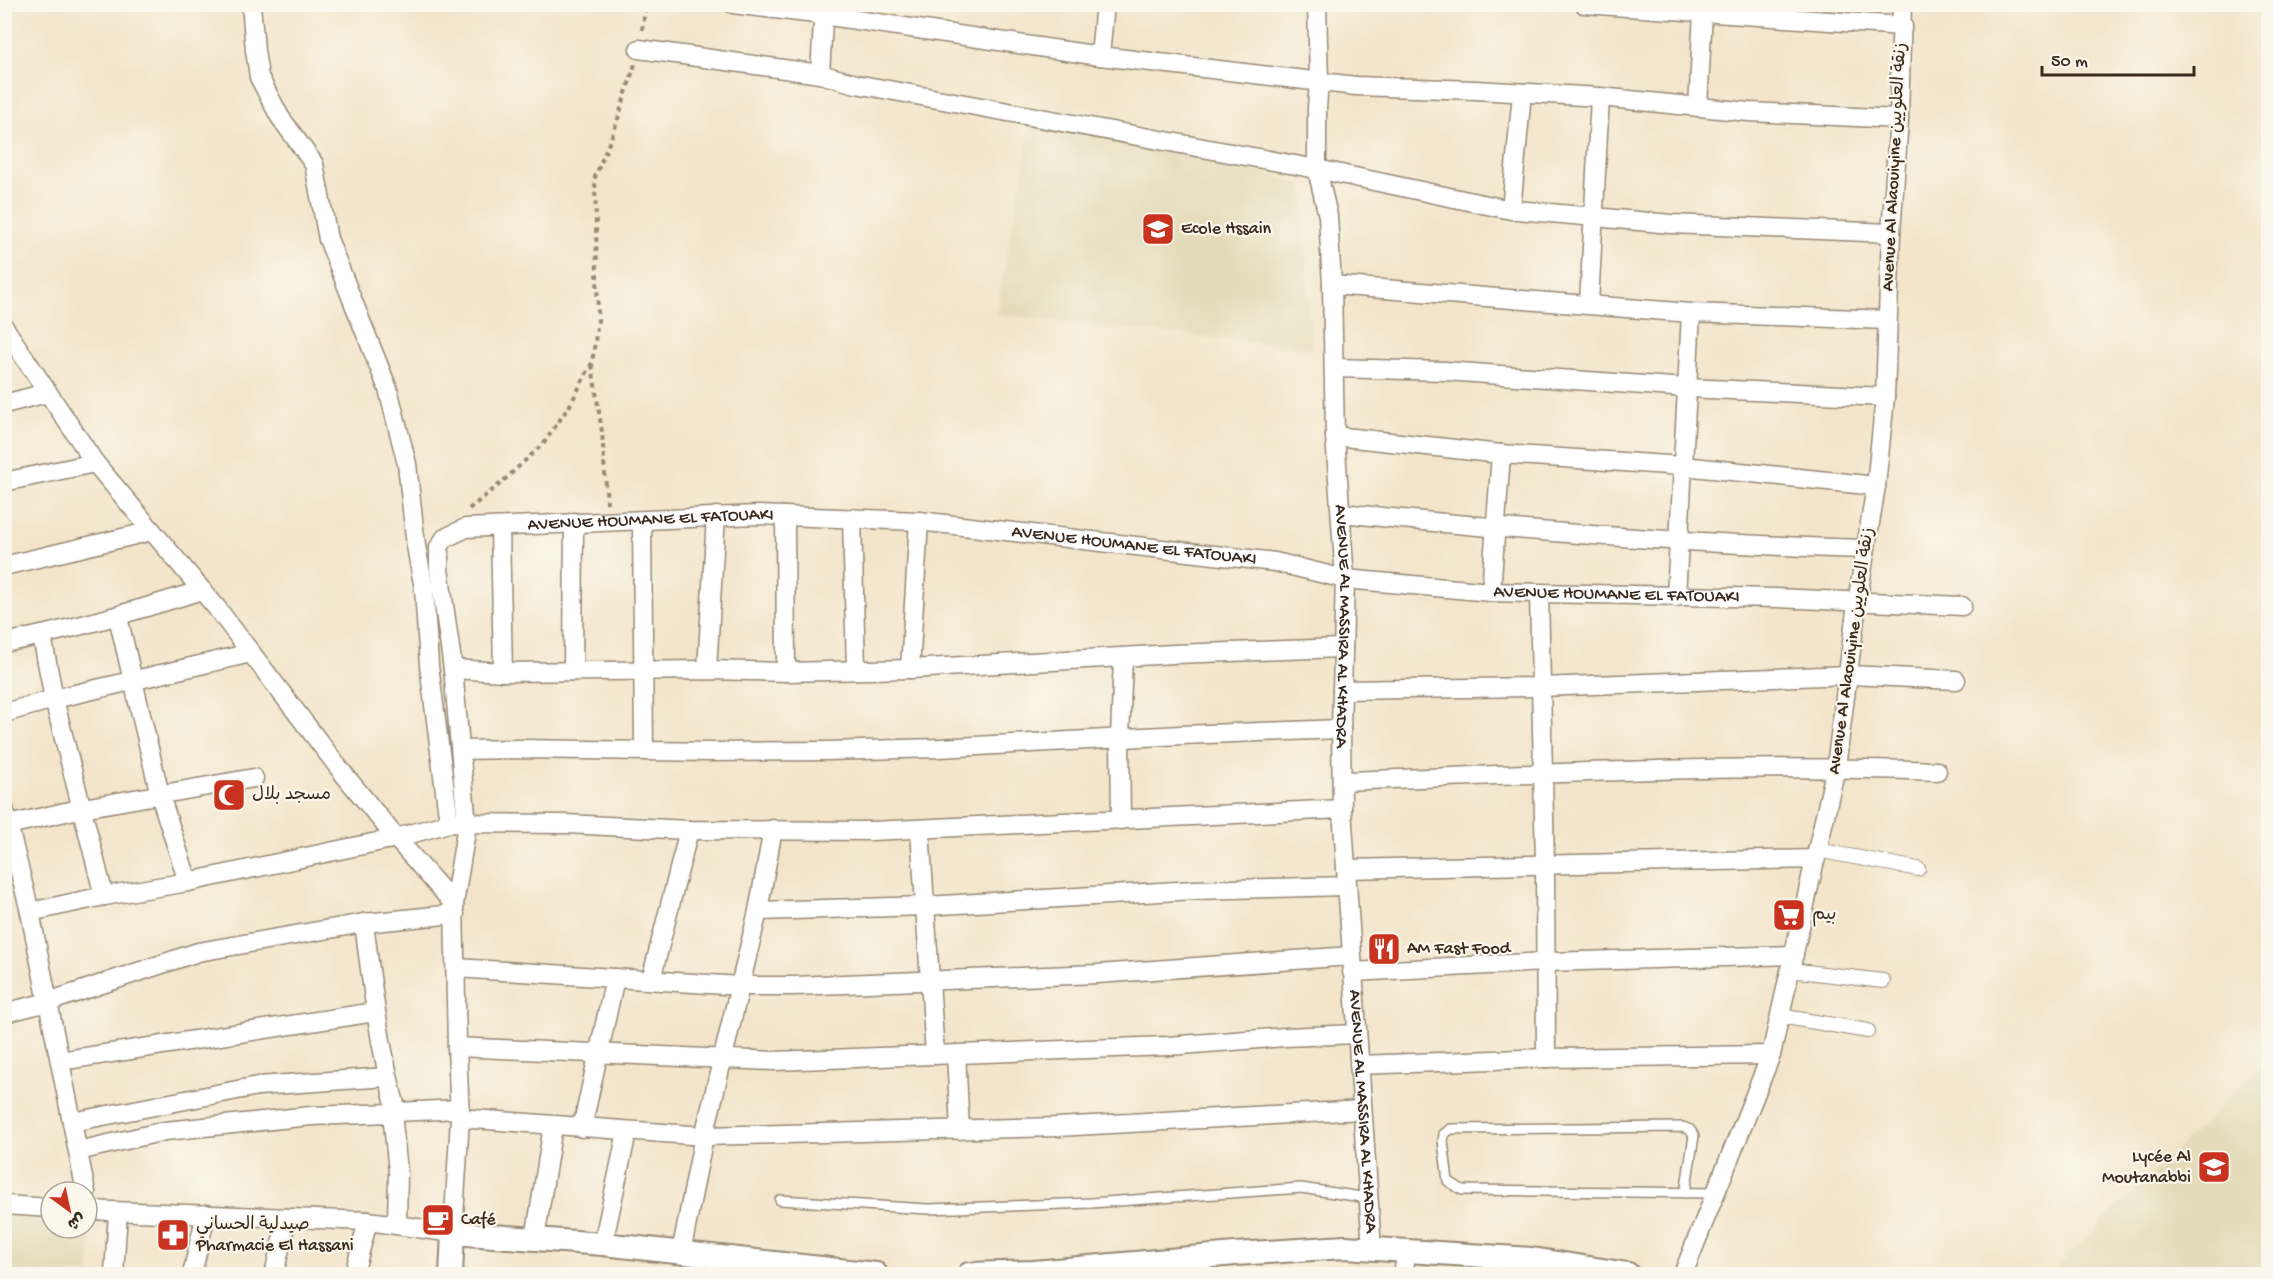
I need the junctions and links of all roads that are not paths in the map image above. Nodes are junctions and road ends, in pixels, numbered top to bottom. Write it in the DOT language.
graph roads {
  1 [pos="251,4"];
  2 [pos="733,4"];
  3 [pos="1105,4"];
  4 [pos="1317,4"];
  5 [pos="1584,4"];
  6 [pos="1902,4"];
  7 [pos="823,10"];
  8 [pos="1703,12"];
  9 [pos="1903,26"];
  10 [pos="639,49"];
  11 [pos="1100,56"];
  12 [pos="820,74"];
  13 [pos="1319,82"];
  14 [pos="1522,93"];
  15 [pos="1600,97"];
  16 [pos="1698,107"];
  17 [pos="1899,119"];
  18 [pos="1317,169"];
  19 [pos="1511,210"];
  20 [pos="1595,219"];
  21 [pos="1891,233"];
  22 [pos="1332,285"];
  23 [pos="1589,304"];
  24 [pos="1691,313"];
  25 [pos="1887,320"];
  26 [pos="4,327"];
  27 [pos="1334,368"];
  28 [pos="1687,388"];
  29 [pos="47,393"];
  30 [pos="1884,397"];
  31 [pos="4,404"];
  32 [pos="1335,436"];
  33 [pos="1501,454"];
  34 [pos="95,464"];
  35 [pos="1683,466"];
  36 [pos="4,482"];
  37 [pos="1876,486"];
  38 [pos="1341,513"];
  39 [pos="716,516"];
  40 [pos="785,516"];
  41 [pos="852,518"];
  42 [pos="642,521"];
  43 [pos="919,521"];
  44 [pos="574,522"];
  45 [pos="500,527"];
  46 [pos="1496,528"];
  47 [pos="152,531"];
  48 [pos="1680,541"];
  49 [pos="1865,549"];
  50 [pos="4,566"];
  51 [pos="1345,579"];
  52 [pos="202,590"];
  53 [pos="1491,592"];
  54 [pos="1539,594"];
  55 [pos="1676,597"];
  56 [pos="1857,603"];
  57 [pos="1962,606"];
  58 [pos="118,616"];
  59 [pos="42,636"];
  60 [pos="5,640"];
  61 [pos="1344,648"];
  62 [pos="251,653"];
  63 [pos="1122,657"];
  64 [pos="453,669"];
  65 [pos="910,669"];
  66 [pos="707,670"];
  67 [pos="856,670"];
  68 [pos="573,671"];
  69 [pos="643,671"];
  70 [pos="503,672"];
  71 [pos="786,672"];
  72 [pos="1849,675"];
  73 [pos="132,680"];
  74 [pos="1956,681"];
  75 [pos="1541,687"];
  76 [pos="1342,690"];
  77 [pos="54,699"];
  78 [pos="4,713"];
  79 [pos="1341,729"];
  80 [pos="1120,738"];
  81 [pos="461,750"];
  82 [pos="644,750"];
  83 [pos="1836,767"];
  84 [pos="1937,771"];
  85 [pos="1542,774"];
  86 [pos="254,778"];
  87 [pos="1342,781"];
  88 [pos="160,795"];
  89 [pos="83,808"];
  90 [pos="1342,809"];
  91 [pos="6,820"];
  92 [pos="1121,820"];
  93 [pos="458,824"];
  94 [pos="773,829"];
  95 [pos="689,830"];
  96 [pos="920,830"];
  97 [pos="396,838"];
  98 [pos="1816,855"];
  99 [pos="1545,864"];
  100 [pos="1918,869"];
  101 [pos="1346,878"];
  102 [pos="188,882"];
  103 [pos="104,896"];
  104 [pos="926,906"];
  105 [pos="454,909"];
  106 [pos="758,911"];
  107 [pos="30,912"];
  108 [pos="364,923"];
  109 [pos="1546,962"];
  110 [pos="1792,962"];
  111 [pos="1351,964"];
  112 [pos="456,968"];
  113 [pos="615,978"];
  114 [pos="651,980"];
  115 [pos="931,981"];
  116 [pos="1883,981"];
  117 [pos="740,986"];
  118 [pos="48,1002"];
  119 [pos="375,1012"];
  120 [pos="4,1013"];
  121 [pos="1780,1016"];
  122 [pos="1868,1031"];
  123 [pos="1357,1034"];
  124 [pos="456,1047"];
  125 [pos="598,1052"];
  126 [pos="956,1054"];
  127 [pos="1771,1054"];
  128 [pos="935,1055"];
  129 [pos="1546,1058"];
  130 [pos="722,1060"];
  131 [pos="60,1061"];
  132 [pos="1359,1065"];
  133 [pos="387,1077"];
  134 [pos="1362,1110"];
  135 [pos="394,1112"];
  136 [pos="460,1114"];
  137 [pos="72,1122"];
  138 [pos="553,1126"];
  139 [pos="582,1128"];
  140 [pos="960,1130"];
  141 [pos="627,1132"];
  142 [pos="704,1136"];
  143 [pos="78,1151"];
  144 [pos="84,1180"];
  145 [pos="1685,1193"];
  146 [pos="1716,1193"];
  147 [pos="1368,1198"];
  148 [pos="780,1200"];
  149 [pos="4,1205"];
  150 [pos="39,1207"];
  151 [pos="99,1208"];
  152 [pos="118,1212"];
  153 [pos="206,1214"];
  154 [pos="287,1218"];
  155 [pos="368,1221"];
  156 [pos="397,1224"];
  157 [pos="453,1233"];
  158 [pos="535,1239"];
  159 [pos="603,1244"];
  160 [pos="1372,1248"];
  161 [pos="1407,1251"];
  162 [pos="681,1253"];
  163 [pos="1120,1269"];
  164 [pos="114,1275"];
  165 [pos="192,1275"];
  166 [pos="274,1275"];
  167 [pos="354,1275"];
  168 [pos="451,1275"];
  169 [pos="876,1275"];
  170 [pos="969,1275"];
  171 [pos="1403,1275"];
  172 [pos="1628,1275"];
  173 [pos="1683,1275"];
  1 -- 93 [label="street"];
  2 -- 7 [label="street"];
  3 -- 11 [label="street"];
  4 -- 13 [label="street, AVENUE AL MASSIRA AL KHADRA"];
  5 -- 8 [label="street"];
  6 -- 9 [label="street, Avenue Al Alaouiyine زنقة العلويين"];
  7 -- 11 [label="street"];
  7 -- 12 [label="street"];
  8 -- 9 [label="street"];
  8 -- 16 [label="street"];
  9 -- 17 [label="street, Avenue Al Alaouiyine زنقة العلويين"];
  10 -- 12 [label="street"];
  11 -- 13 [label="street"];
  12 -- 18 [label="street"];
  13 -- 14 [label="street"];
  13 -- 18 [label="street, AVENUE AL MASSIRA AL KHADRA"];
  14 -- 15 [label="street"];
  14 -- 19 [label="street"];
  15 -- 16 [label="street"];
  15 -- 20 [label="street"];
  16 -- 17 [label="street"];
  17 -- 21 [label="street, Avenue Al Alaouiyine زنقة العلويين"];
  18 -- 19 [label="street"];
  18 -- 22 [label="street, AVENUE AL MASSIRA AL KHADRA"];
  19 -- 20 [label="street"];
  20 -- 21 [label="street"];
  20 -- 23 [label="street"];
  21 -- 25 [label="street, Avenue Al Alaouiyine زنقة العلويين"];
  22 -- 23 [label="street"];
  22 -- 27 [label="street, AVENUE AL MASSIRA AL KHADRA"];
  23 -- 24 [label="street"];
  24 -- 25 [label="street"];
  24 -- 28 [label="street"];
  25 -- 30 [label="street, Avenue Al Alaouiyine زنقة العلويين"];
  26 -- 29 [label="street"];
  27 -- 28 [label="street"];
  27 -- 32 [label="street, AVENUE AL MASSIRA AL KHADRA"];
  28 -- 30 [label="street"];
  28 -- 35 [label="street"];
  29 -- 31 [label="street"];
  29 -- 34 [label="street"];
  30 -- 37 [label="street, Avenue Al Alaouiyine زنقة العلويين"];
  32 -- 33 [label="street"];
  32 -- 38 [label="street, AVENUE AL MASSIRA AL KHADRA"];
  33 -- 35 [label="street"];
  33 -- 46 [label="street"];
  34 -- 36 [label="street"];
  34 -- 47 [label="street"];
  35 -- 37 [label="street"];
  35 -- 48 [label="street"];
  37 -- 49 [label="street, Avenue Al Alaouiyine زنقة العلويين"];
  38 -- 46 [label="street"];
  38 -- 51 [label="street, AVENUE AL MASSIRA AL KHADRA"];
  39 -- 40 [label="street, AVENUE HOUMANE EL FATOUAKI"];
  39 -- 42 [label="street, AVENUE HOUMANE EL FATOUAKI"];
  39 -- 66 [label="street"];
  40 -- 41 [label="street, AVENUE HOUMANE EL FATOUAKI"];
  40 -- 71 [label="street"];
  41 -- 43 [label="street, AVENUE HOUMANE EL FATOUAKI"];
  41 -- 67 [label="street"];
  42 -- 44 [label="street, AVENUE HOUMANE EL FATOUAKI"];
  42 -- 69 [label="street"];
  43 -- 51 [label="street, AVENUE HOUMANE EL FATOUAKI"];
  43 -- 65 [label="street"];
  44 -- 45 [label="street, AVENUE HOUMANE EL FATOUAKI"];
  44 -- 68 [label="street"];
  45 -- 64 [label="street, AVENUE HOUMANE EL FATOUAKI"];
  45 -- 70 [label="street"];
  46 -- 48 [label="street"];
  46 -- 53 [label="street"];
  47 -- 50 [label="street"];
  47 -- 52 [label="street"];
  48 -- 49 [label="street"];
  48 -- 55 [label="street"];
  49 -- 56 [label="street, Avenue Al Alaouiyine زنقة العلويين"];
  51 -- 53 [label="street, AVENUE HOUMANE EL FATOUAKI"];
  51 -- 61 [label="street, AVENUE AL MASSIRA AL KHADRA"];
  52 -- 58 [label="street"];
  52 -- 62 [label="street"];
  53 -- 54 [label="street, AVENUE HOUMANE EL FATOUAKI"];
  54 -- 55 [label="street, AVENUE HOUMANE EL FATOUAKI"];
  54 -- 75 [label="street"];
  55 -- 56 [label="street, AVENUE HOUMANE EL FATOUAKI"];
  56 -- 57 [label="street, AVENUE HOUMANE EL FATOUAKI"];
  56 -- 72 [label="street, Avenue Al Alaouiyine زنقة العلويين"];
  58 -- 59 [label="street"];
  58 -- 73 [label="street"];
  59 -- 60 [label="street"];
  59 -- 77 [label="street"];
  61 -- 63 [label="street"];
  61 -- 76 [label="street, AVENUE AL MASSIRA AL KHADRA"];
  62 -- 73 [label="street"];
  62 -- 97 [label="street"];
  63 -- 65 [label="street"];
  63 -- 80 [label="street"];
  64 -- 70 [label="street"];
  64 -- 81 [label="street"];
  65 -- 67 [label="street"];
  66 -- 69 [label="street"];
  66 -- 71 [label="street"];
  67 -- 71 [label="street"];
  68 -- 69 [label="street"];
  68 -- 70 [label="street"];
  69 -- 82 [label="street"];
  72 -- 74 [label="street"];
  72 -- 75 [label="street"];
  72 -- 83 [label="street, Avenue Al Alaouiyine زنقة العلويين"];
  73 -- 77 [label="street"];
  73 -- 88 [label="street"];
  75 -- 76 [label="street"];
  75 -- 85 [label="street"];
  76 -- 79 [label="street, AVENUE AL MASSIRA AL KHADRA"];
  77 -- 78 [label="street"];
  77 -- 89 [label="street"];
  79 -- 80 [label="street"];
  79 -- 87 [label="street, AVENUE AL MASSIRA AL KHADRA"];
  80 -- 82 [label="street"];
  80 -- 92 [label="street"];
  81 -- 82 [label="street"];
  81 -- 93 [label="street"];
  83 -- 84 [label="street"];
  83 -- 85 [label="street"];
  83 -- 98 [label="street, Avenue Al Alaouiyine زنقة العلويين"];
  85 -- 87 [label="street"];
  85 -- 99 [label="street"];
  86 -- 88 [label="street"];
  87 -- 90 [label="street, AVENUE AL MASSIRA AL KHADRA"];
  88 -- 89 [label="street"];
  88 -- 102 [label="street"];
  89 -- 91 [label="street"];
  89 -- 103 [label="street"];
  90 -- 92 [label="street"];
  90 -- 101 [label="street, AVENUE AL MASSIRA AL KHADRA"];
  91 -- 107 [label="street"];
  92 -- 96 [label="street"];
  93 -- 95 [label="street"];
  93 -- 97 [label="street"];
  93 -- 105 [label="street"];
  94 -- 95 [label="street"];
  94 -- 96 [label="street"];
  94 -- 106 [label="street"];
  95 -- 114 [label="street"];
  96 -- 104 [label="street"];
  97 -- 102 [label="street"];
  97 -- 105 [label="street"];
  98 -- 99 [label="street"];
  98 -- 100 [label="street"];
  98 -- 110 [label="street, Avenue Al Alaouiyine زنقة العلويين"];
  99 -- 101 [label="street"];
  99 -- 109 [label="street"];
  101 -- 104 [label="street"];
  101 -- 111 [label="street, AVENUE AL MASSIRA AL KHADRA"];
  102 -- 103 [label="street"];
  103 -- 107 [label="street"];
  104 -- 106 [label="street"];
  104 -- 115 [label="street"];
  105 -- 108 [label="street"];
  105 -- 112 [label="street"];
  106 -- 117 [label="street"];
  107 -- 118 [label="street"];
  108 -- 118 [label="street"];
  108 -- 119 [label="street"];
  109 -- 110 [label="street"];
  109 -- 111 [label="street"];
  109 -- 129 [label="street"];
  110 -- 116 [label="street"];
  110 -- 121 [label="street, Avenue Al Alaouiyine زنقة العلويين"];
  111 -- 115 [label="street"];
  111 -- 123 [label="street, AVENUE AL MASSIRA AL KHADRA"];
  112 -- 113 [label="street"];
  112 -- 124 [label="street"];
  113 -- 114 [label="street"];
  113 -- 125 [label="street"];
  114 -- 117 [label="street"];
  115 -- 117 [label="street"];
  115 -- 128 [label="street"];
  117 -- 130 [label="street"];
  118 -- 120 [label="street"];
  118 -- 131 [label="street"];
  119 -- 131 [label="street"];
  119 -- 133 [label="street"];
  121 -- 122 [label="street"];
  121 -- 127 [label="street, Avenue Al Alaouiyine زنقة العلويين"];
  123 -- 126 [label="street"];
  123 -- 132 [label="street, AVENUE AL MASSIRA AL KHADRA"];
  124 -- 125 [label="street"];
  124 -- 136 [label="street"];
  125 -- 130 [label="street"];
  125 -- 139 [label="street"];
  126 -- 128 [label="street"];
  126 -- 140 [label="street"];
  127 -- 129 [label="street"];
  127 -- 146 [label="street, Avenue Al Alaouiyine زنقة العلويين"];
  128 -- 130 [label="street"];
  129 -- 132 [label="street"];
  130 -- 142 [label="street"];
  131 -- 137 [label="street"];
  132 -- 134 [label="street, AVENUE AL MASSIRA AL KHADRA"];
  133 -- 135 [label="street"];
  133 -- 137 [label="street"];
  134 -- 140 [label="street"];
  134 -- 147 [label="street, AVENUE AL MASSIRA AL KHADRA"];
  135 -- 136 [label="street"];
  135 -- 143 [label="street"];
  135 -- 156 [label="street"];
  136 -- 138 [label="street"];
  136 -- 157 [label="street"];
  137 -- 143 [label="street"];
  138 -- 139 [label="street"];
  138 -- 158 [label="street"];
  139 -- 141 [label="street"];
  140 -- 142 [label="street"];
  141 -- 142 [label="street"];
  141 -- 159 [label="street"];
  142 -- 162 [label="street"];
  143 -- 144 [label="street"];
  145 -- 145 [label="lane"];
  145 -- 146 [label="lane"];
  146 -- 173 [label="street, Avenue Al Alaouiyine زنقة العلويين"];
  147 -- 148 [label="lane"];
  147 -- 160 [label="street, AVENUE AL MASSIRA AL KHADRA"];
  149 -- 150 [label="street"];
  151 -- 152 [label="street"];
  152 -- 153 [label="street"];
  152 -- 164 [label="street"];
  153 -- 154 [label="street"];
  153 -- 165 [label="street"];
  154 -- 155 [label="street"];
  154 -- 166 [label="street"];
  155 -- 156 [label="street"];
  155 -- 167 [label="street"];
  156 -- 157 [label="street"];
  157 -- 158 [label="street"];
  157 -- 168 [label="street"];
  158 -- 159 [label="street"];
  159 -- 162 [label="street"];
  160 -- 161 [label="street"];
  160 -- 163 [label="street"];
  161 -- 171 [label="street"];
  161 -- 172 [label="street"];
  162 -- 169 [label="street"];
  163 -- 170 [label="street"];
}
